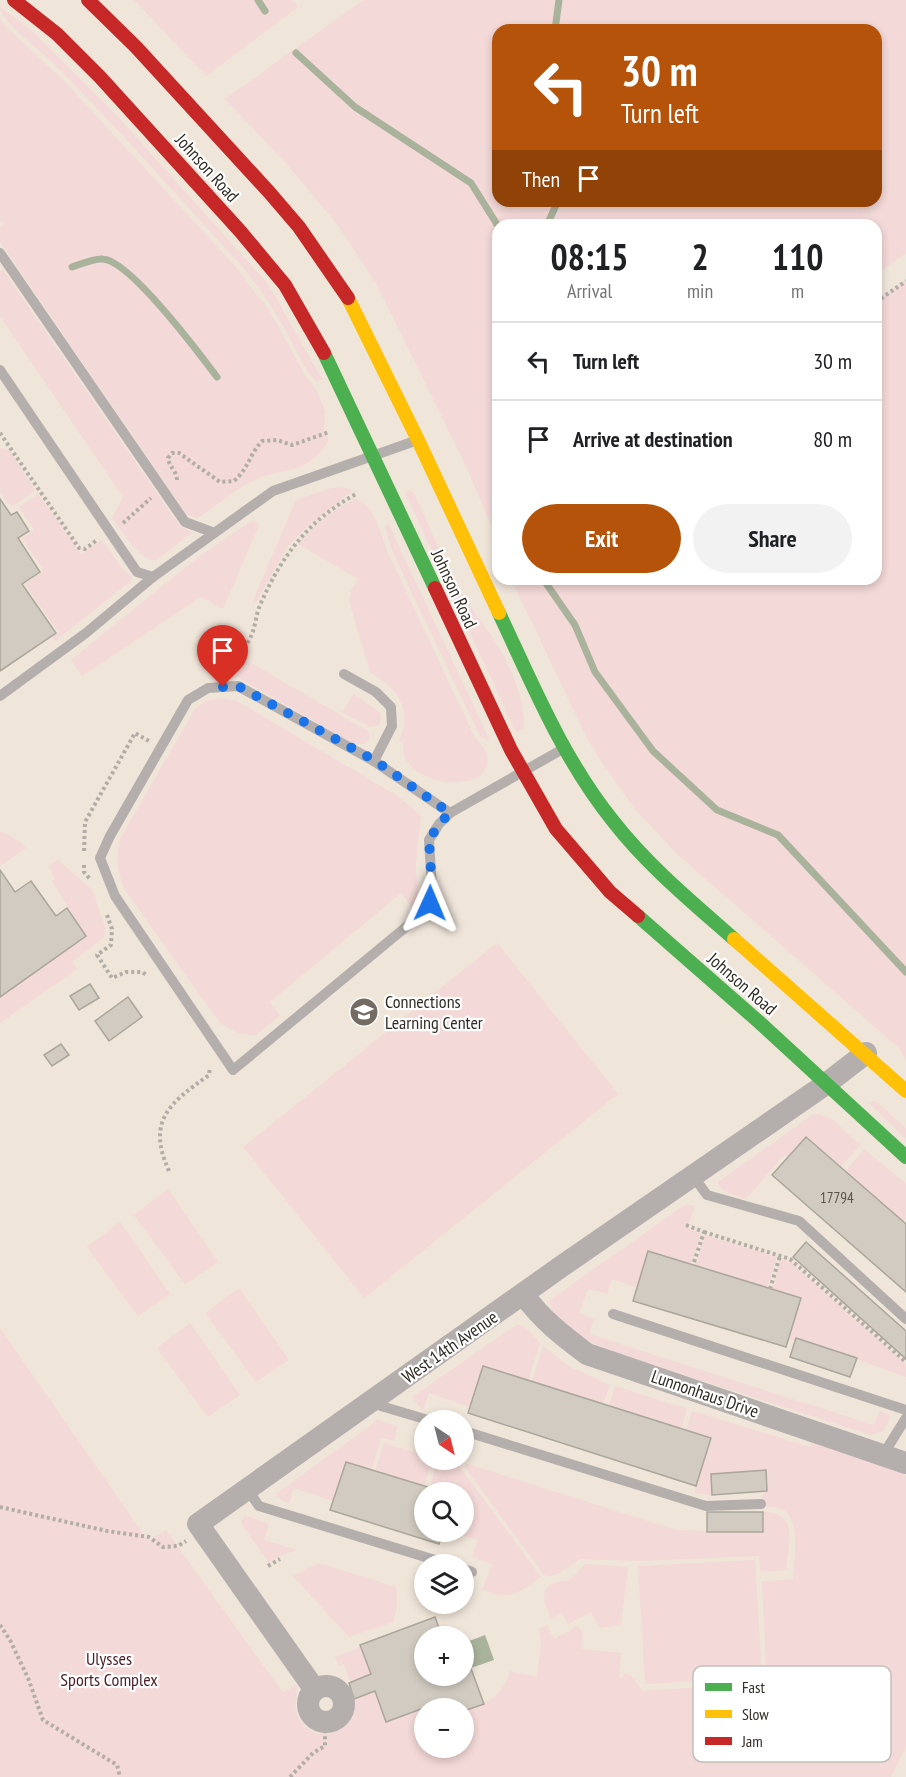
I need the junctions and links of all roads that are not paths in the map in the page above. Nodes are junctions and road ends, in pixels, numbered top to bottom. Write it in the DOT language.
graph roads {
  1 [pos="14,0"];
  2 [pos="88,0"];
  3 [pos="0,253"];
  4 [pos="0,370"];
  5 [pos="418,440"];
  6 [pos="372,455"];
  7 [pos="213,532"];
  8 [pos="153,577"];
  9 [pos="344,674"];
  10 [pos="0,696"];
  11 [pos="564,749"];
  12 [pos="374,760"];
  13 [pos="523,772"];
  14 [pos="450,813"];
  15 [pos="866,1053"];
  16 [pos="826,1084"];
  17 [pos="906,1091"];
  18 [pos="906,1157"];
  19 [pos="693,1176"];
  20 [pos="524,1295"];
  21 [pos="613,1314"];
  22 [pos="906,1319"];
  23 [pos="371,1403"];
  24 [pos="906,1410"];
  25 [pos="414,1416"];
  26 [pos="906,1418"];
  27 [pos="474,1434"];
  28 [pos="883,1455"];
  29 [pos="906,1463"];
  30 [pos="247,1488"];
  31 [pos="761,1504"];
  32 [pos="415,1554"];
  33 [pos="325,1723"];
  1 -- 6 [label="main road, Johnson Road"];
  2 -- 5 [label="main road, Johnson Road"];
  3 -- 7 [label="lane"];
  4 -- 8 [label="lane"];
  5 -- 6 [label="lane"];
  5 -- 11 [label="main road, Johnson Road"];
  6 -- 7 [label="lane"];
  6 -- 13 [label="main road, Johnson Road"];
  7 -- 8 [label="lane"];
  8 -- 10 [label="lane"];
  9 -- 12 [label="lane"];
  11 -- 13 [label="lane"];
  11 -- 15 [label="main road, Johnson Road"];
  12 -- 14 [label="lane"];
  12 -- 14 [label="lane"];
  13 -- 14 [label="lane"];
  13 -- 16 [label="main road, Johnson Road"];
  15 -- 16 [label="street, West 14th Avenue"];
  15 -- 17 [label="main road, Johnson Road"];
  16 -- 18 [label="main road, Johnson Road"];
  16 -- 19 [label="street, West 14th Avenue"];
  19 -- 20 [label="street, West 14th Avenue"];
  19 -- 22 [label="lane"];
  20 -- 23 [label="street, West 14th Avenue"];
  20 -- 28 [label="street, Lunnonhaus Drive"];
  21 -- 24 [label="lane"];
  23 -- 25 [label="lane"];
  23 -- 30 [label="street, West 14th Avenue"];
  26 -- 28 [label="lane"];
  27 -- 31 [label="lane"];
  28 -- 29 [label="street, Lunnonhaus Drive"];
  30 -- 32 [label="lane"];
  30 -- 33 [label="street, West 14th Avenue"];
}
